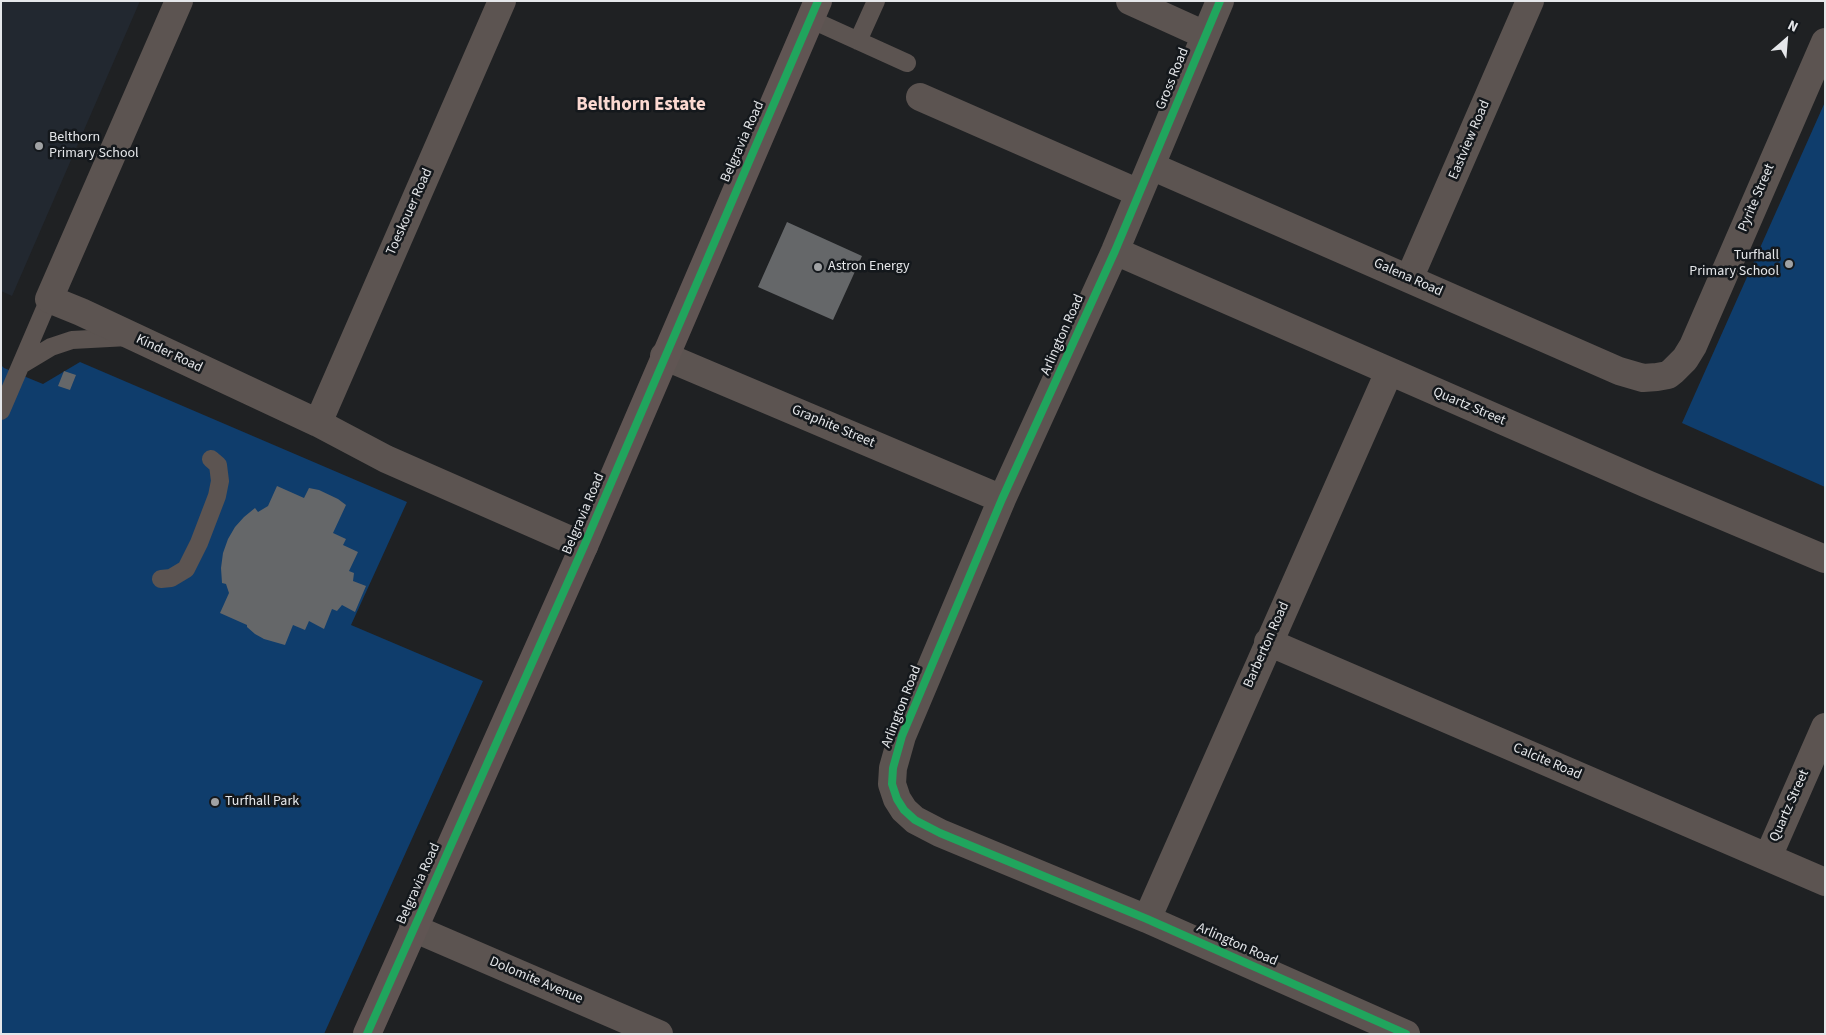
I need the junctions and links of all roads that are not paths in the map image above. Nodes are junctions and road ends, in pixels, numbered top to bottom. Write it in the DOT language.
graph roads {
  1 [pos="179,1"];
  2 [pos="502,1"];
  3 [pos="876,1"];
  4 [pos="1130,1"];
  5 [pos="1220,1"];
  6 [pos="1530,1"];
  7 [pos="814,10"];
  8 [pos="1205,35"];
  9 [pos="858,41"];
  10 [pos="1825,42"];
  11 [pos="906,63"];
  12 [pos="920,97"];
  13 [pos="1151,166"];
  14 [pos="1139,193"];
  15 [pos="1114,251"];
  16 [pos="1410,278"];
  17 [pos="49,299"];
  18 [pos="133,337"];
  19 [pos="664,356"];
  20 [pos="20,365"];
  21 [pos="1388,372"];
  22 [pos="1668,375"];
  23 [pos="1,411"];
  24 [pos="318,423"];
  25 [pos="211,459"];
  26 [pos="1002,499"];
  27 [pos="584,546"];
  28 [pos="1825,559"];
  29 [pos="161,579"];
  30 [pos="1268,642"];
  31 [pos="1825,727"];
  32 [pos="1768,857"];
  33 [pos="1825,882"];
  34 [pos="1147,919"];
  35 [pos="413,928"];
  36 [pos="1366,1026"];
  37 [pos="367,1034"];
  38 [pos="658,1034"];
  39 [pos="1406,1034"];
  1 -- 17 [label="street"];
  2 -- 24 [label="street, Toeskouer Road"];
  3 -- 9 [label="lane"];
  4 -- 8 [label="street"];
  5 -- 8 [label="street, Gross Road"];
  6 -- 16 [label="street, Eastview Road"];
  7 -- 9 [label="lane"];
  7 -- 19 [label="street, Belgravia Road"];
  8 -- 13 [label="street, Gross Road"];
  9 -- 11 [label="lane"];
  10 -- 22 [label="street, Pyrite Street"];
  12 -- 14 [label="street"];
  13 -- 14 [label="street, Arlington Road"];
  13 -- 16 [label="street, Galena Road"];
  14 -- 15 [label="street, Arlington Road"];
  15 -- 21 [label="street, Quartz Street"];
  15 -- 26 [label="street, Arlington Road"];
  16 -- 22 [label="street, Galena Road"];
  17 -- 18 [label="street, Kinder Road"];
  17 -- 20 [label="lane"];
  18 -- 20 [label="lane"];
  18 -- 24 [label="street, Kinder Road"];
  19 -- 26 [label="street, Graphite Street"];
  19 -- 27 [label="street, Belgravia Road"];
  20 -- 23 [label="lane"];
  21 -- 28 [label="street, Quartz Street"];
  21 -- 30 [label="street, Barberton Road"];
  24 -- 27 [label="street, Kinder Road"];
  25 -- 29 [label="lane"];
  26 -- 34 [label="street, Arlington Road"];
  27 -- 35 [label="street, Belgravia Road"];
  30 -- 32 [label="street, Calcite Road"];
  30 -- 34 [label="street, Barberton Road"];
  31 -- 32 [label="street, Quartz Street"];
  32 -- 33 [label="street, Calcite Road"];
  34 -- 36 [label="street, Arlington Road"];
  35 -- 37 [label="street, Belgravia Road"];
  35 -- 38 [label="street, Dolomite Avenue"];
  36 -- 39 [label="street, Arlington Road"];
}
